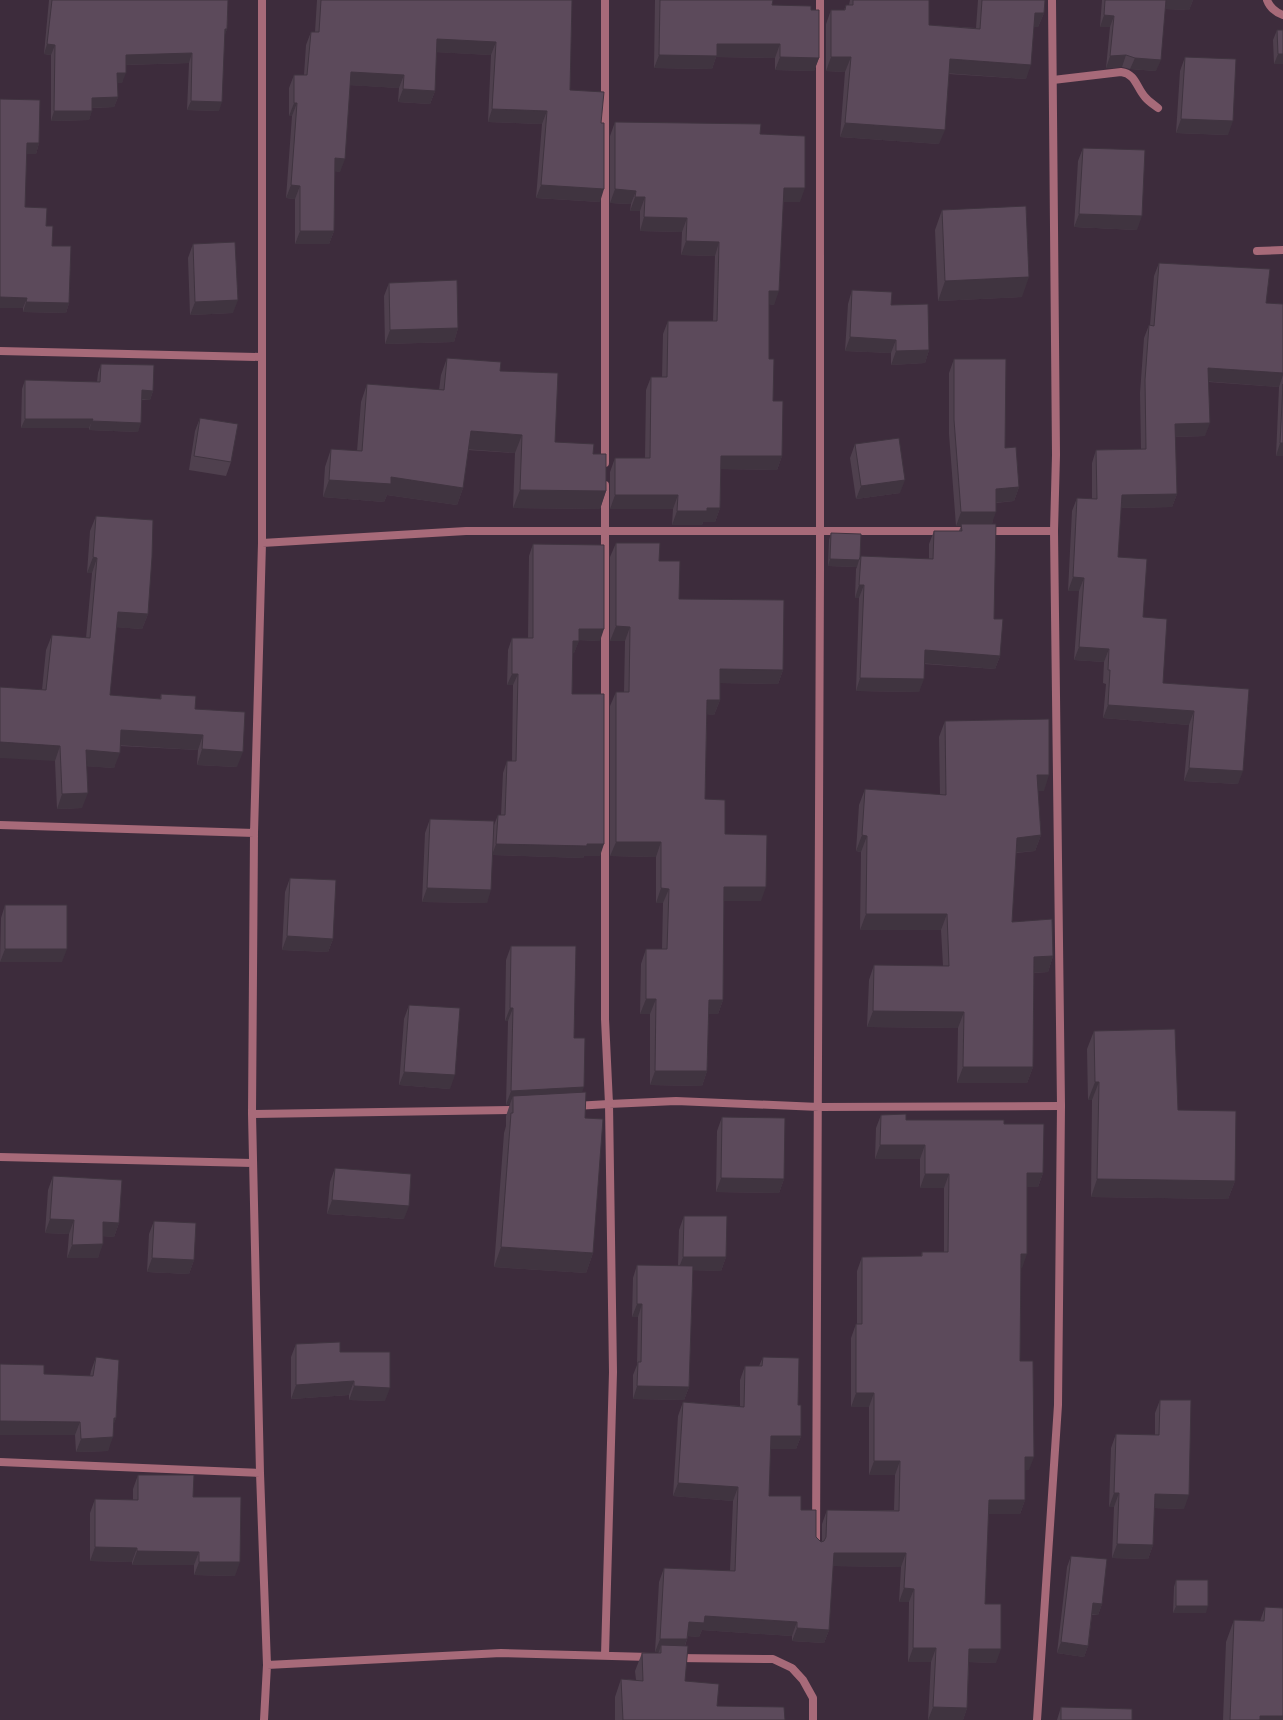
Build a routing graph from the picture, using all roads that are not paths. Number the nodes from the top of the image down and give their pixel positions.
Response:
1 (262, 0) edge
2 (605, 0) edge
3 (820, 0) edge
4 (1052, 0) edge
5 (1267, 0) edge
6 (1283, 15) edge
7 (1052, 80) junction
8 (1158, 108) dead end
9 (1283, 250) edge
10 (1257, 251) dead end
11 (0, 351) edge
12 (261, 357) junction
13 (605, 530) junction
14 (820, 531) junction
15 (1054, 531) junction
16 (262, 543) junction
17 (0, 825) edge
18 (254, 833) junction
19 (609, 1104) junction
20 (1061, 1106) junction
21 (566, 1107) edge
22 (818, 1107) junction
23 (528, 1109) edge
24 (252, 1114) junction
25 (0, 1157) edge
26 (252, 1163) junction
27 (0, 1462) edge
28 (260, 1474) junction
29 (816, 1550) edge
30 (605, 1655) junction
31 (267, 1665) junction
32 (264, 1720) edge
33 (813, 1720) edge
34 (1037, 1720) edge

1 - 12 street
2 - 13 street
3 - 14 street
4 - 7 street
5 - 6 street
7 - 8 street
7 - 15 street
9 - 10 street
11 - 12 street
12 - 16 street
13 - 14 street
13 - 16 street
13 - 19 street
14 - 15 street
14 - 22 street
15 - 20 street
16 - 18 street
17 - 18 street
18 - 24 street
19 - 21 street
19 - 22 street
19 - 30 street
20 - 22 street
20 - 34 street
22 - 29 street
23 - 24 street
24 - 26 street
25 - 26 street
26 - 28 street
27 - 28 street
28 - 31 street
30 - 31 street
30 - 33 street
31 - 32 street

